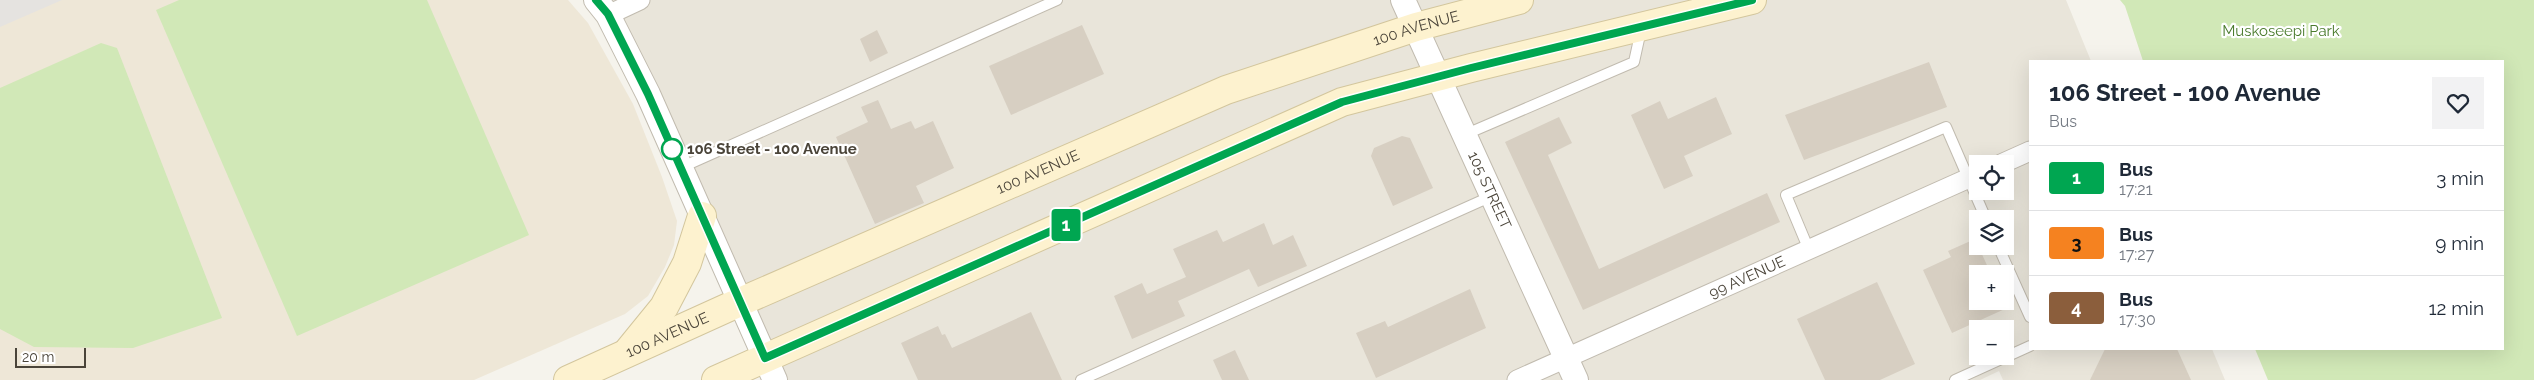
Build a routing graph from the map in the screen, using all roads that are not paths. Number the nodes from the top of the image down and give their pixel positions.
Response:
1 (640, 0) edge
2 (1057, 0) edge
3 (1403, 0) edge
4 (1520, 0) edge
5 (1752, 0) edge
6 (602, 7) edge
7 (1642, 27) junction
8 (1416, 28) junction
9 (1436, 77) junction
10 (1464, 135) junction
11 (2029, 151) edge
12 (2014, 158) edge
13 (680, 168) junction
14 (1969, 169) edge
15 (1969, 178) edge
16 (1492, 196) junction
17 (702, 216) junction
18 (1809, 250) junction
19 (2002, 255) edge
20 (740, 302) junction
21 (2029, 315) edge
22 (2029, 346) edge
23 (625, 354) junction
24 (1567, 358) junction
25 (770, 369) edge
26 (568, 380) edge
27 (716, 380) edge
28 (1081, 380) edge
29 (1517, 380) edge
30 (1576, 380) edge
31 (1954, 380) edge

1 - 6 street
2 - 13 lane
3 - 8 street, 105 STREET
4 - 8 main road, 100 AVENUE
5 - 7 main road
6 - 13 street
7 - 9 main road
7 - 10 lane
8 - 9 street, 105 STREET
8 - 20 main road, 100 AVENUE
9 - 10 street, 105 STREET
9 - 25 main road
10 - 16 street, 105 STREET
11 - 12 street
13 - 17 street
14 - 18 lane
15 - 18 street, 99 AVENUE
16 - 24 street, 105 STREET
16 - 28 lane
17 - 20 street
17 - 23 main road
18 - 24 street, 99 AVENUE
19 - 21 lane
20 - 23 main road, 100 AVENUE
20 - 25 street
22 - 31 lane
23 - 26 main road, 100 AVENUE
24 - 29 street, 99 AVENUE
24 - 30 street, 105 STREET
25 - 27 main road

